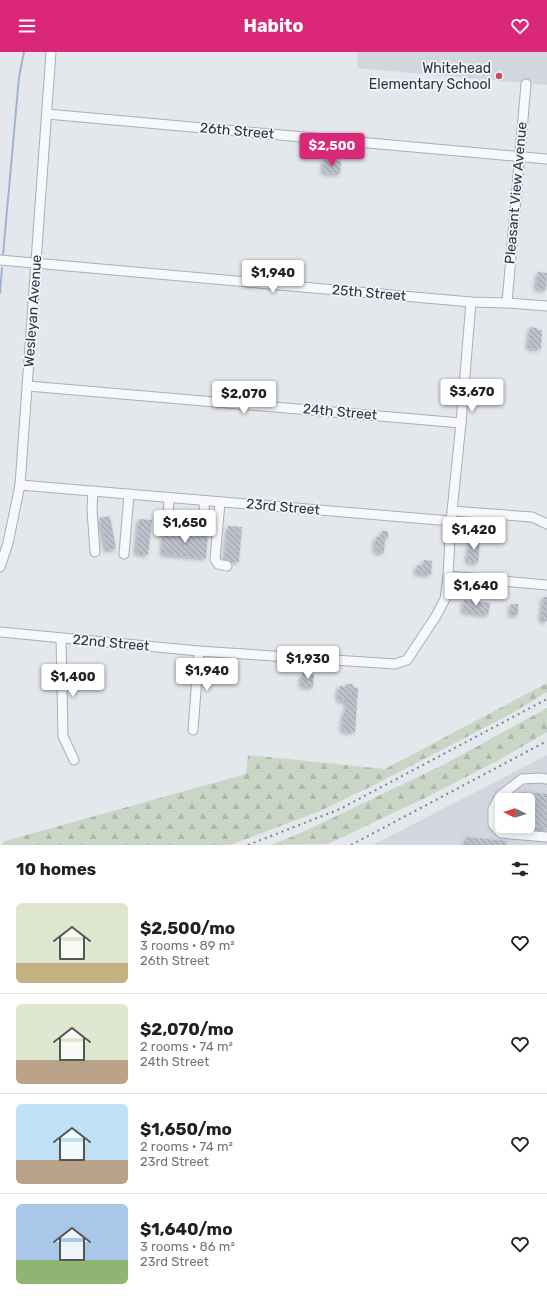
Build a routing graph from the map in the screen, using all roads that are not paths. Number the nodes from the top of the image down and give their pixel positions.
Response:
1 (52, 52) edge
2 (526, 84) dead end
3 (47, 114) junction
4 (519, 156) junction
5 (547, 159) edge
6 (0, 260) edge
7 (36, 262) junction
8 (471, 302) junction
9 (507, 303) junction
10 (547, 306) edge
11 (28, 386) junction
12 (461, 423) junction
13 (20, 485) junction
14 (93, 491) junction
15 (130, 494) junction
16 (169, 498) junction
17 (204, 501) junction
18 (220, 502) junction
19 (452, 511) junction
20 (451, 521) junction
21 (547, 524) edge
22 (95, 552) dead end
23 (124, 554) dead end
24 (227, 566) dead end
25 (0, 567) edge
26 (448, 576) junction
27 (547, 584) edge
28 (0, 632) edge
29 (61, 638) junction
30 (199, 651) junction
31 (193, 730) dead end
32 (74, 760) dead end
33 (547, 779) edge
34 (547, 837) edge

1 - 3 street, Wesleyan Avenue
2 - 4 street, Pleasant View Avenue
3 - 4 street, 26th Street
3 - 7 street, Wesleyan Avenue
4 - 5 street, 26th Street
4 - 9 street, Pleasant View Avenue
6 - 7 street, 25th Street
7 - 8 street, 25th Street
7 - 11 street, Wesleyan Avenue
8 - 9 street, 25th Street
8 - 12 street
9 - 10 street, 25th Street
11 - 12 street, 24th Street
11 - 13 street, Wesleyan Avenue
12 - 19 street
13 - 14 street, 23rd Street
13 - 25 street, Wesleyan Avenue
14 - 15 street, 23rd Street
14 - 22 street
15 - 16 street, 23rd Street
15 - 23 street
16 - 17 street, 23rd Street
16 - 17 street
17 - 18 street, 23rd Street
18 - 20 street, 23rd Street
18 - 24 street
19 - 20 street
19 - 21 street
20 - 26 street, 22nd Street
26 - 27 street
26 - 30 street, 22nd Street
28 - 29 street, 22nd Street
29 - 30 street, 22nd Street
29 - 32 street
30 - 31 street
33 - 34 street

